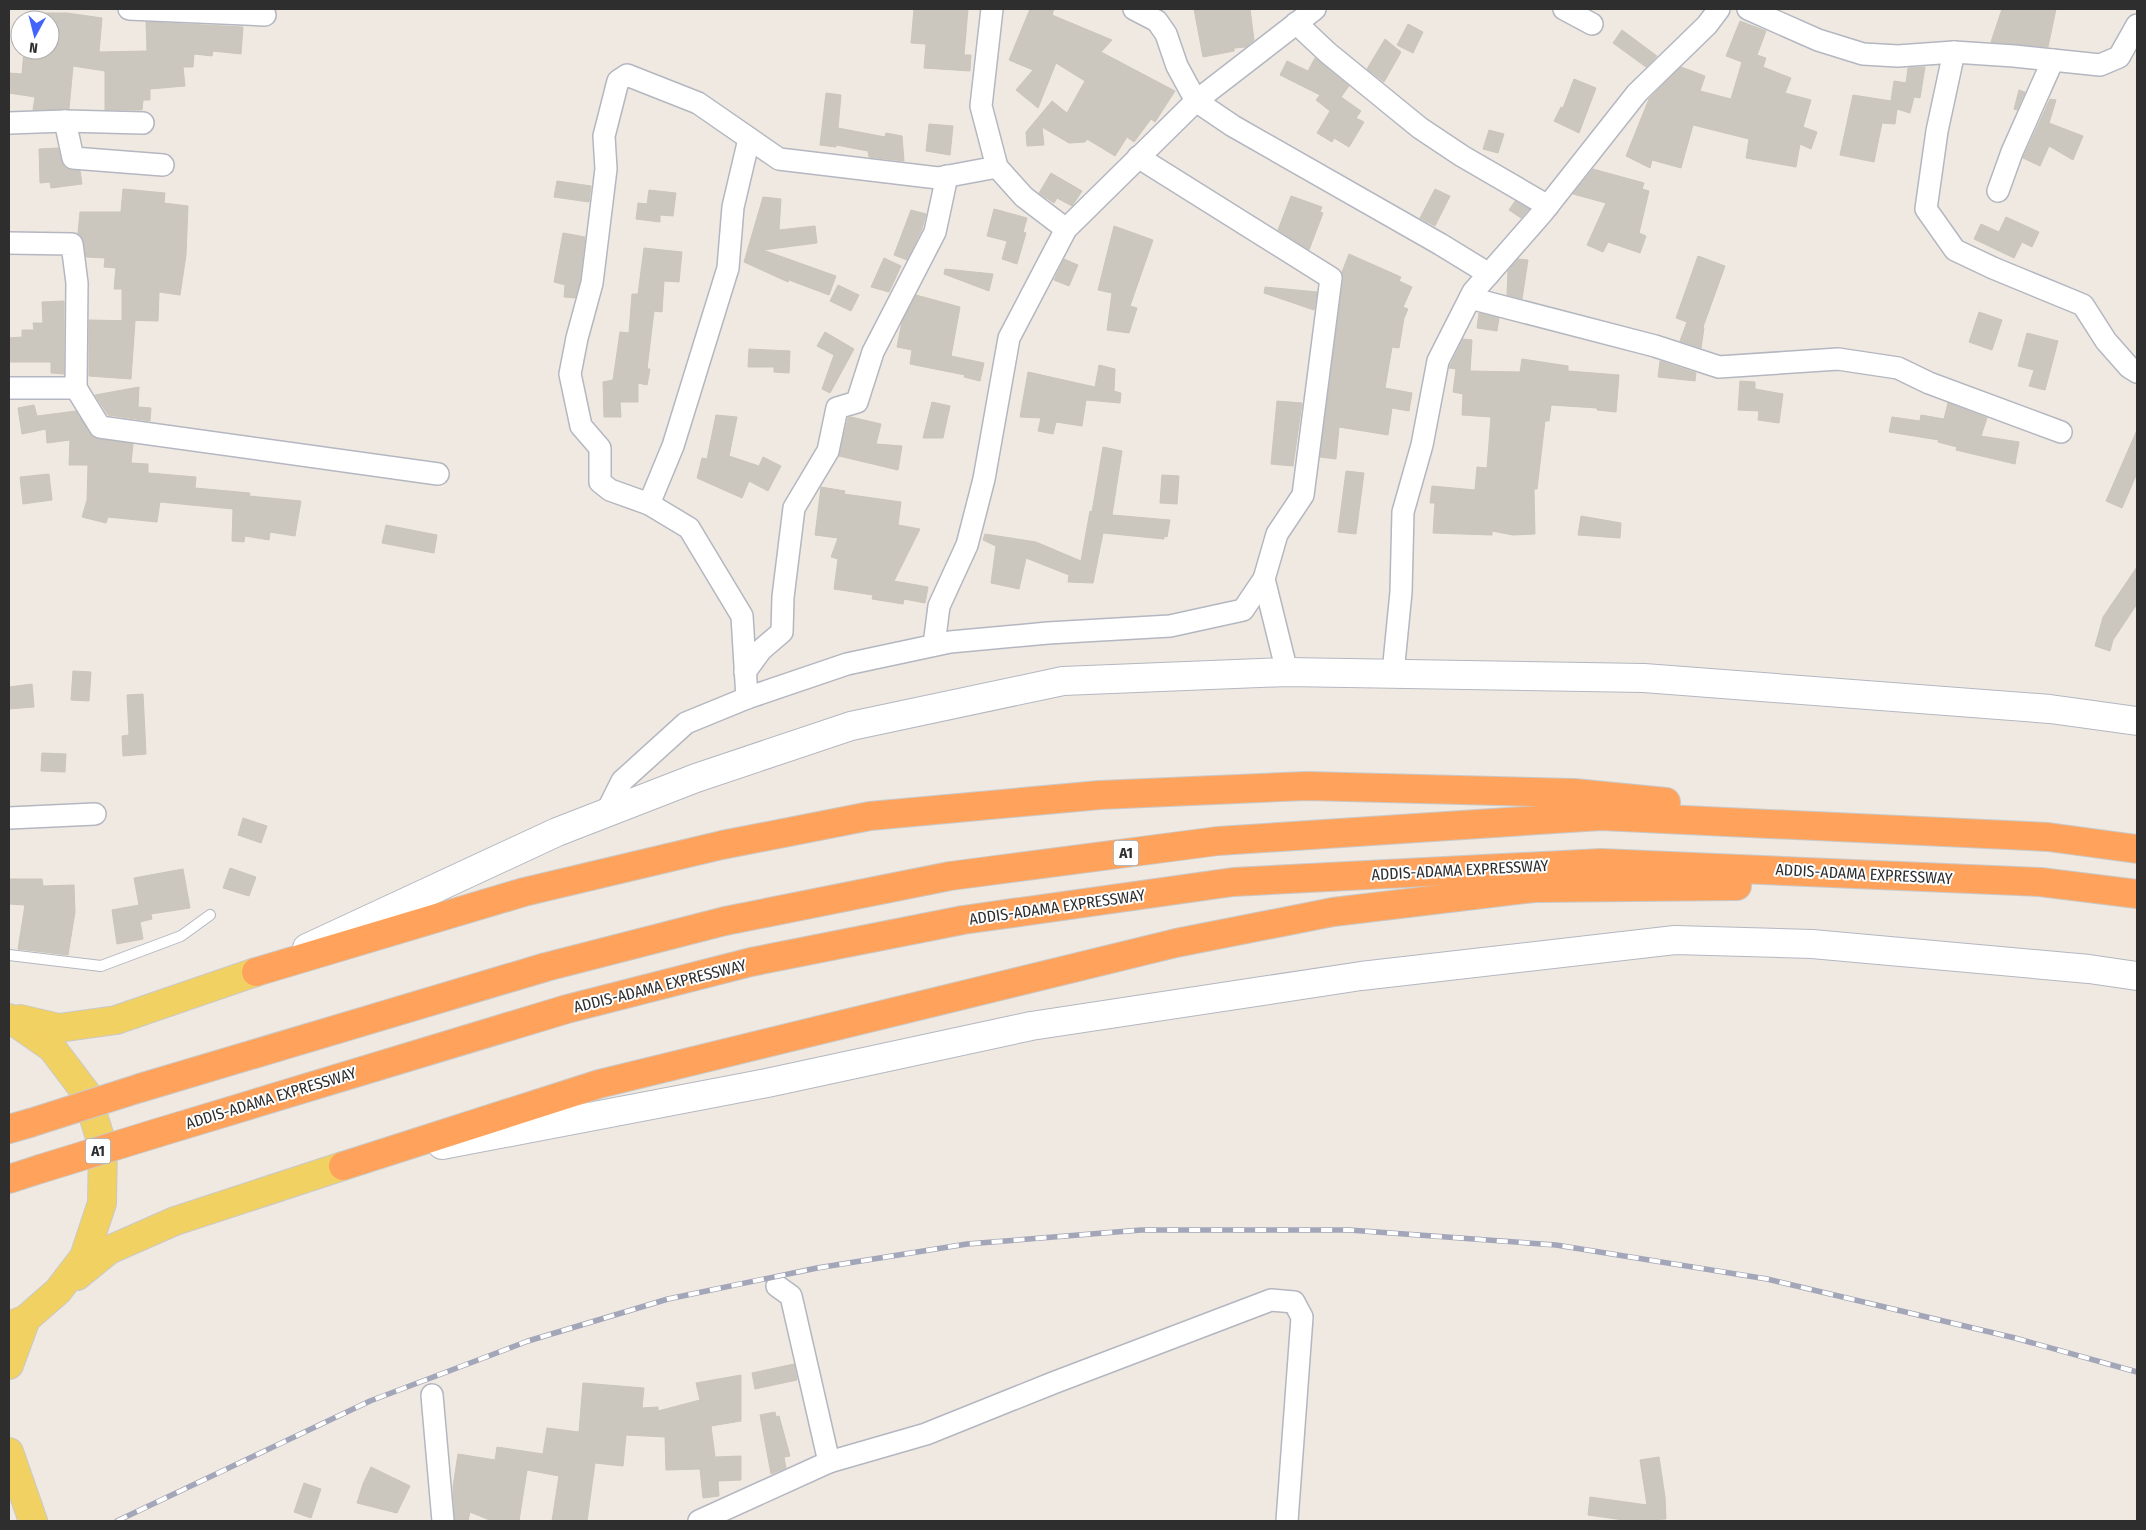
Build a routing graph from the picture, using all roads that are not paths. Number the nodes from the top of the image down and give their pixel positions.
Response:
1 (128, 9) edge
2 (992, 9) edge
3 (1134, 9) edge
4 (1314, 9) edge
5 (1564, 9) edge
6 (1719, 9) edge
7 (1748, 9) edge
8 (265, 15) dead end
9 (1296, 23) junction
10 (1592, 24) dead end
11 (2137, 25) edge
12 (1954, 52) junction
13 (2053, 60) junction
14 (1196, 101) junction
15 (65, 121) junction
16 (9, 123) edge
17 (143, 123) dead end
18 (749, 139) junction
19 (1138, 158) junction
20 (163, 165) dead end
21 (997, 167) junction
22 (947, 176) junction
23 (1998, 191) dead end
24 (1548, 206) junction
25 (1066, 229) junction
26 (9, 243) edge
27 (1489, 274) junction
28 (1470, 298) junction
29 (2137, 372) edge
30 (9, 388) edge
31 (76, 388) junction
32 (2062, 432) dead end
33 (438, 474) dead end
34 (649, 504) junction
35 (1264, 579) junction
36 (934, 645) junction
37 (745, 672) junction
38 (1286, 672) junction
39 (1393, 673) junction
40 (747, 698) junction
41 (2137, 721) edge
42 (606, 813) junction
43 (95, 814) dead end
44 (9, 818) edge
45 (2048, 837) junction
46 (2137, 848) edge
47 (2040, 882) junction
48 (2137, 894) edge
49 (210, 915) dead end
50 (9, 955) edge
51 (256, 972) junction
52 (2137, 976) edge
53 (9, 1017) edge
54 (19, 1126) edge
55 (343, 1166) junction
56 (9, 1179) edge
57 (777, 1286) dead end
58 (58, 1291) junction
59 (17, 1323) edge
60 (9, 1365) edge
61 (432, 1395) dead end
62 (9, 1452) edge
63 (829, 1462) junction
64 (32, 1521) edge
65 (443, 1521) edge
66 (699, 1521) edge
67 (1287, 1521) edge

1 - 8 street
2 - 21 street
3 - 14 street
4 - 9 street
5 - 10 street
6 - 24 street
7 - 12 street
9 - 14 street
9 - 24 street
11 - 13 street
12 - 13 street
12 - 29 street
13 - 23 street
14 - 19 street
14 - 27 street
15 - 16 street
15 - 17 street
15 - 20 street
18 - 22 street
18 - 34 street
18 - 34 street
19 - 25 street
19 - 35 street
21 - 22 street
21 - 25 street
22 - 37 street
24 - 27 street
25 - 36 street
26 - 31 street
27 - 28 street
28 - 32 street
28 - 39 street
30 - 31 street
31 - 33 street
34 - 37 street
35 - 36 street
35 - 38 street
36 - 40 street
37 - 40 street
38 - 39 street
38 - 42 street
39 - 41 street
40 - 42 street
42 - 51 street
43 - 44 street
45 - 46 highway, A1
45 - 51 highway
45 - 54 highway, A1, bridge
47 - 48 highway, ADDIS-ADAMA EXPRESSWAY / A1
47 - 55 highway
47 - 56 highway, ADDIS-ADAMA EXPRESSWAY / A1, bridge
49 - 50 lane
51 - 53 main road
52 - 55 street
53 - 58 main road
55 - 58 main road
57 - 63 street
58 - 59 main road
59 - 60 main road
61 - 65 street
62 - 64 main road
63 - 66 street
63 - 67 street

